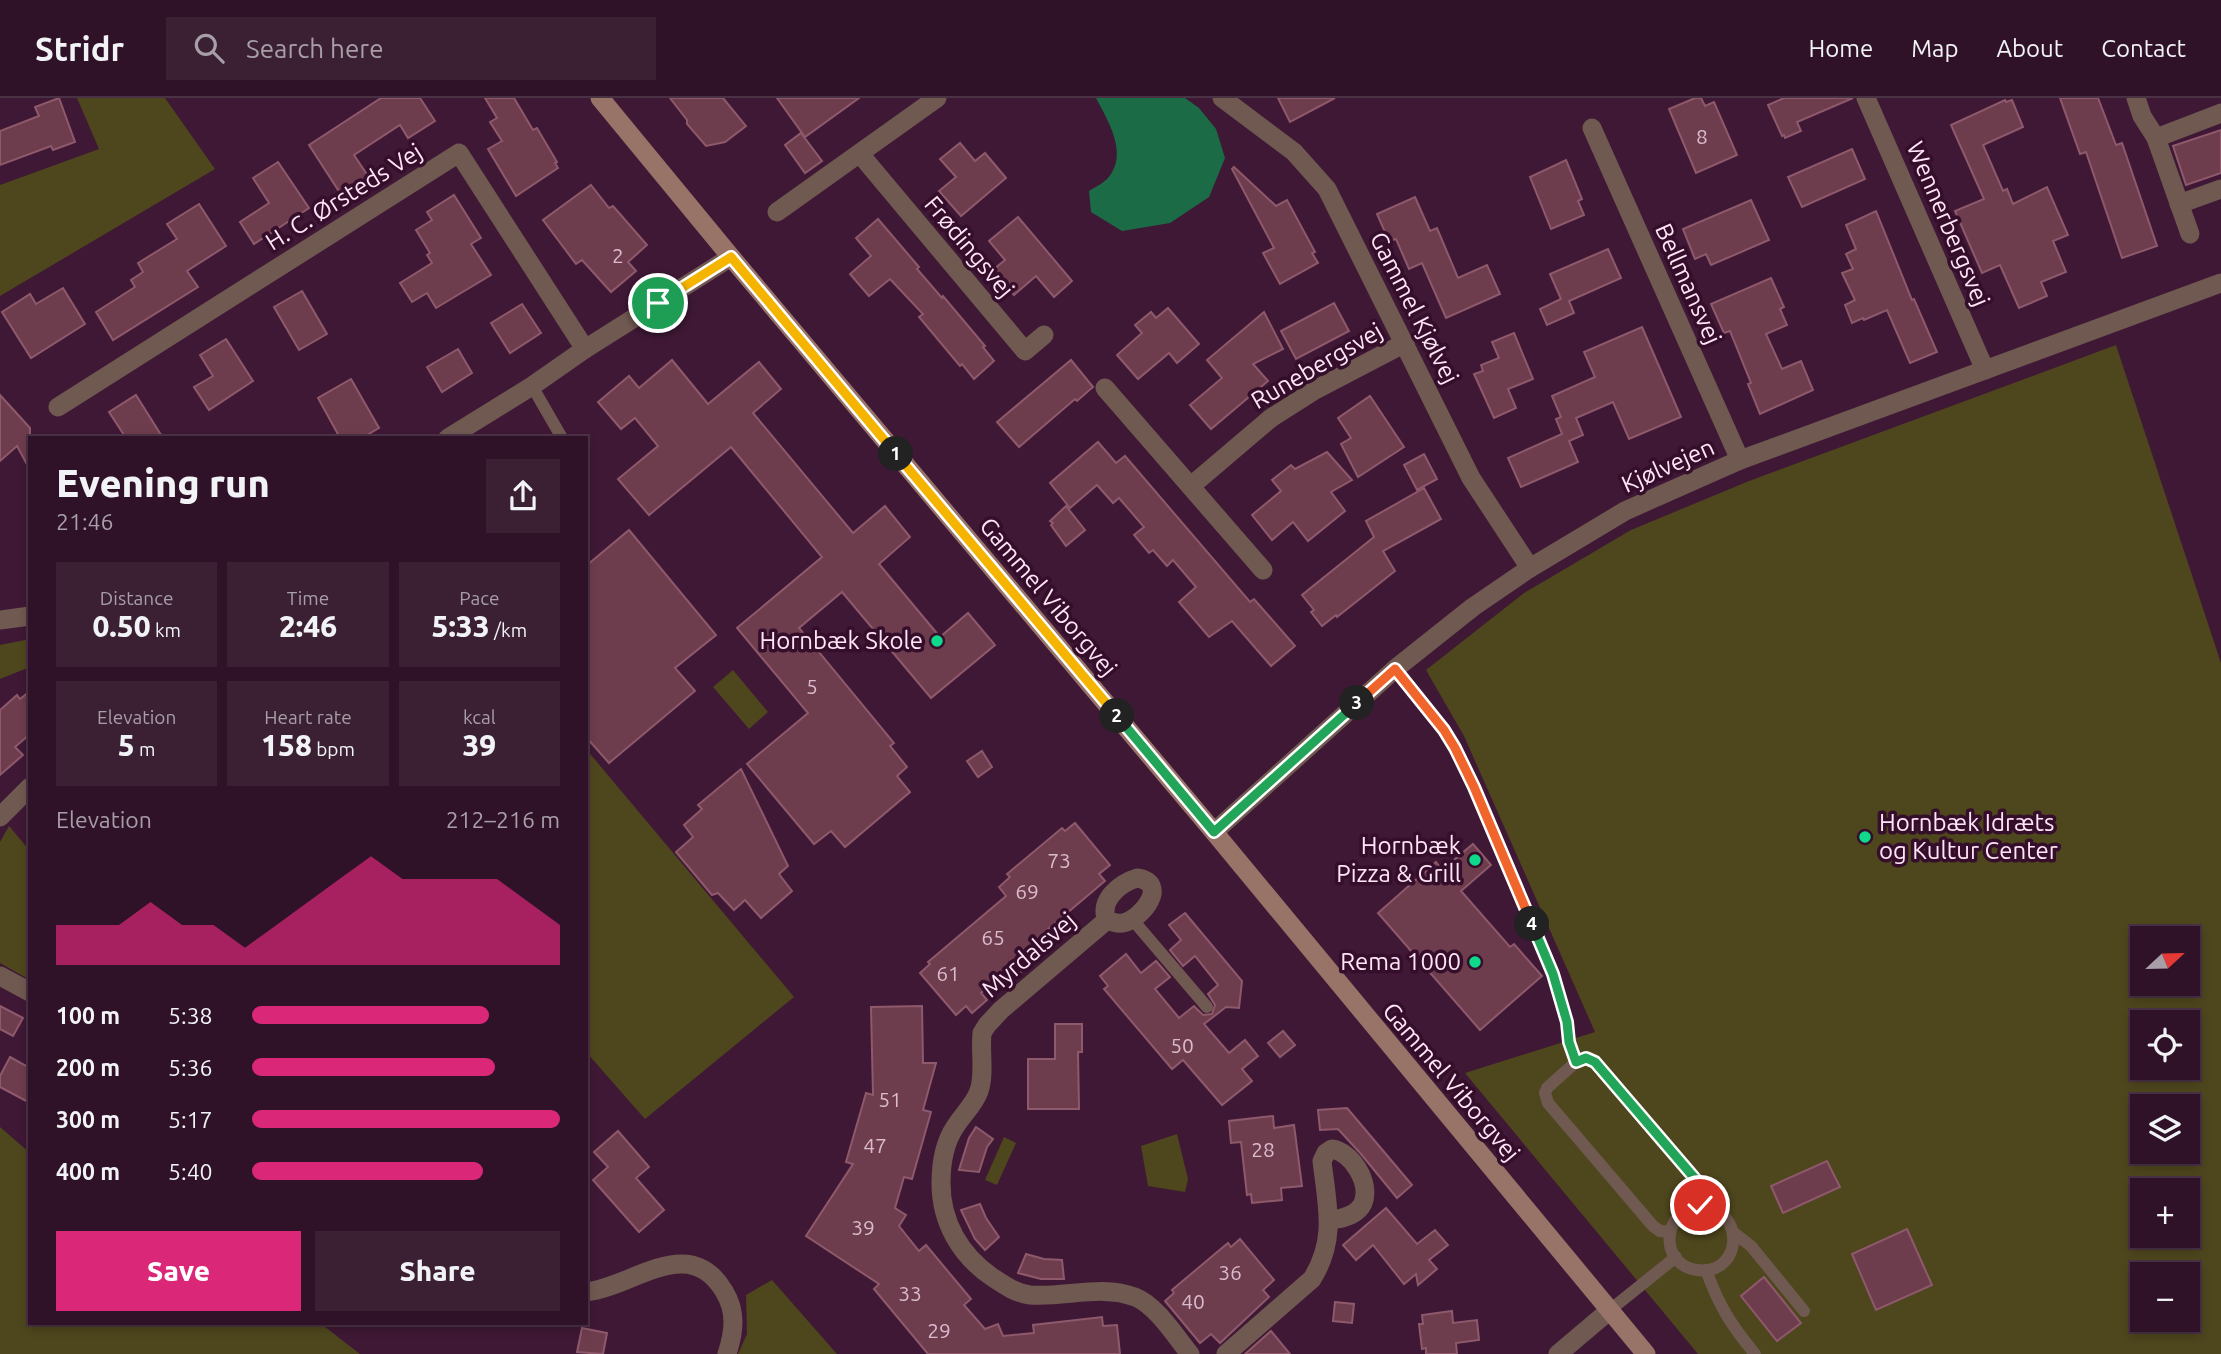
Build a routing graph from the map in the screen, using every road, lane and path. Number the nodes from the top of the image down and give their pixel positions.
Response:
1 (600, 98) edge
2 (937, 98) edge
3 (1222, 98) edge
4 (1866, 98) edge
5 (2136, 98) edge
6 (2221, 113) edge
7 (1592, 128) dead end
8 (2156, 138) junction
9 (860, 154) junction
10 (2221, 189) edge
11 (2179, 204) junction
12 (777, 212) dead end
13 (2190, 234) dead end
14 (731, 257) junction
15 (2221, 283) edge
16 (1044, 335) dead end
17 (1405, 343) junction
18 (585, 349) junction
19 (1985, 370) junction
20 (532, 386) junction
21 (1105, 388) dead end
22 (58, 407) dead end
23 (468, 432) edge
24 (561, 436) edge
25 (1740, 460) junction
26 (1192, 486) junction
27 (1530, 568) junction
28 (1263, 570) dead end
29 (28, 616) edge
30 (0, 620) edge
31 (1395, 669) junction
32 (28, 789) edge
33 (0, 817) edge
34 (1214, 832) junction
35 (1132, 919) junction
36 (1107, 920) junction
37 (0, 976) edge
38 (28, 991) edge
39 (1207, 1007) dead end
40 (1576, 1062) junction
41 (1709, 1206) junction
42 (1329, 1220) dead end
43 (1670, 1232) junction
44 (1734, 1233) junction
45 (1676, 1257) junction
46 (1706, 1270) junction
47 (588, 1292) edge
48 (1610, 1310) junction
49 (1804, 1311) dead end
50 (727, 1354) edge
51 (1190, 1354) edge
52 (1226, 1354) edge
53 (1558, 1354) edge
54 (1646, 1354) edge
55 (1755, 1354) edge

1 - 14 main road, Gammel Viborgvej
2 - 9 street
3 - 17 street, Gammel Kjølvej
4 - 19 street, Wennerbergsvej
5 - 8 street
6 - 8 street
7 - 25 street, Bellmansvej
8 - 11 street
9 - 12 street
9 - 16 street, Frødingsvej
10 - 11 street
11 - 13 street
14 - 18 street
14 - 34 main road, Gammel Viborgvej
15 - 19 street, Kjølvejen
17 - 26 street, Runebergsvej
17 - 27 street, Gammel Kjølvej
18 - 20 street
18 - 22 street, H. C. Ørsteds Vej
19 - 25 street, Kjølvejen
20 - 23 street
20 - 24 lane
21 - 26 street
25 - 27 street, Kjølvejen
26 - 28 street
27 - 31 street, Kjølvejen
29 - 30 street
31 - 34 street, Kjølvejen
31 - 40 lane
32 - 33 street
34 - 48 main road, Gammel Viborgvej
35 - 36 street, Myrdalsvej
35 - 36 street, Myrdalsvej
35 - 39 lane
36 - 51 street, Myrdalsvej
37 - 38 street
40 - 41 lane
40 - 43 lane
41 - 43 lane
41 - 44 lane
42 - 52 street
43 - 45 lane
44 - 46 lane
44 - 49 lane
45 - 46 lane
45 - 48 lane
46 - 55 lane
47 - 50 street
48 - 53 street
48 - 54 main road, Gammel Viborgvej

